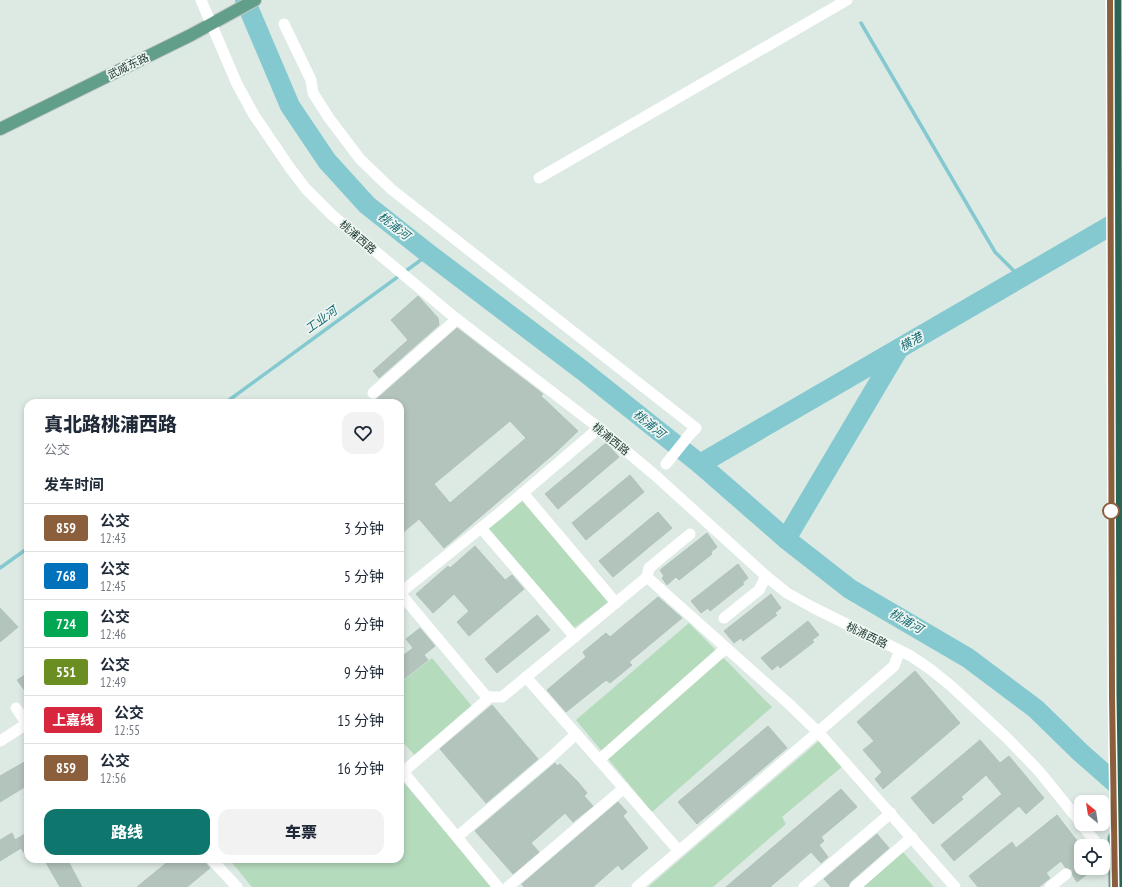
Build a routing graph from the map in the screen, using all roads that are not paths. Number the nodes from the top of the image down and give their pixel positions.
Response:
1 (201, 0) edge
2 (255, 0) edge
3 (847, 0) edge
4 (1110, 0) edge
5 (1115, 0) edge
6 (211, 24) junction
7 (284, 24) dead end
8 (0, 129) edge
9 (539, 178) dead end
10 (456, 319) junction
11 (373, 393) dead end
12 (598, 428) junction
13 (656, 476) junction
14 (523, 493) junction
15 (481, 528) junction
16 (690, 534) dead end
17 (766, 576) junction
18 (647, 577) junction
19 (404, 590) edge
20 (404, 598) edge
21 (616, 603) junction
22 (724, 618) dead end
23 (575, 637) junction
24 (726, 648) junction
25 (898, 655) dead end
26 (526, 677) junction
27 (1112, 696) dead end
28 (490, 697) junction
29 (16, 708) dead end
30 (24, 719) edge
31 (24, 725) edge
32 (818, 732) junction
33 (576, 734) junction
34 (0, 741) edge
35 (599, 760) junction
36 (404, 768) edge
37 (404, 772) edge
38 (624, 788) junction
39 (891, 813) junction
40 (1074, 815) edge
41 (1087, 831) edge
42 (1114, 832) dead end
43 (457, 837) junction
44 (912, 837) junction
45 (1093, 839) edge
46 (679, 851) junction
47 (1110, 858) edge
48 (1114, 862) junction
49 (215, 863) edge
50 (1066, 874) dead end
51 (237, 887) edge
52 (498, 887) edge
53 (508, 887) edge
54 (637, 887) edge
55 (804, 887) edge
56 (855, 887) edge
57 (955, 887) edge
58 (1050, 887) edge
59 (1115, 887) edge
60 (1121, 887) edge

1 - 6 street, 桃浦西路
2 - 6 main road, 武威东路
3 - 9 street
4 - 27 main road
5 - 60 highway, bridge
6 - 8 main road, 武威东路
6 - 10 street, 桃浦西路
7 - 13 street, bridge
10 - 11 street
10 - 12 street, 桃浦西路
12 - 13 street, 桃浦西路
12 - 14 street
13 - 17 street, 桃浦西路
14 - 15 street
14 - 21 street
15 - 19 street
15 - 23 street
16 - 18 street
17 - 22 street
17 - 40 street, 桃浦西路
18 - 21 street
18 - 24 street
20 - 28 street
21 - 23 street
23 - 26 street
24 - 32 street
24 - 35 street
25 - 32 street
26 - 28 street
26 - 33 street
28 - 36 street
29 - 30 street
31 - 34 street
32 - 39 street
32 - 46 street
33 - 35 street
33 - 43 street
35 - 38 street
37 - 43 street
38 - 46 street
38 - 53 street
39 - 44 street
39 - 55 street
41 - 45 street, 桃浦西路
42 - 48 main road
43 - 52 street
44 - 56 street
44 - 57 street
46 - 54 street
47 - 48 street
48 - 59 main road
49 - 51 street
50 - 58 street

